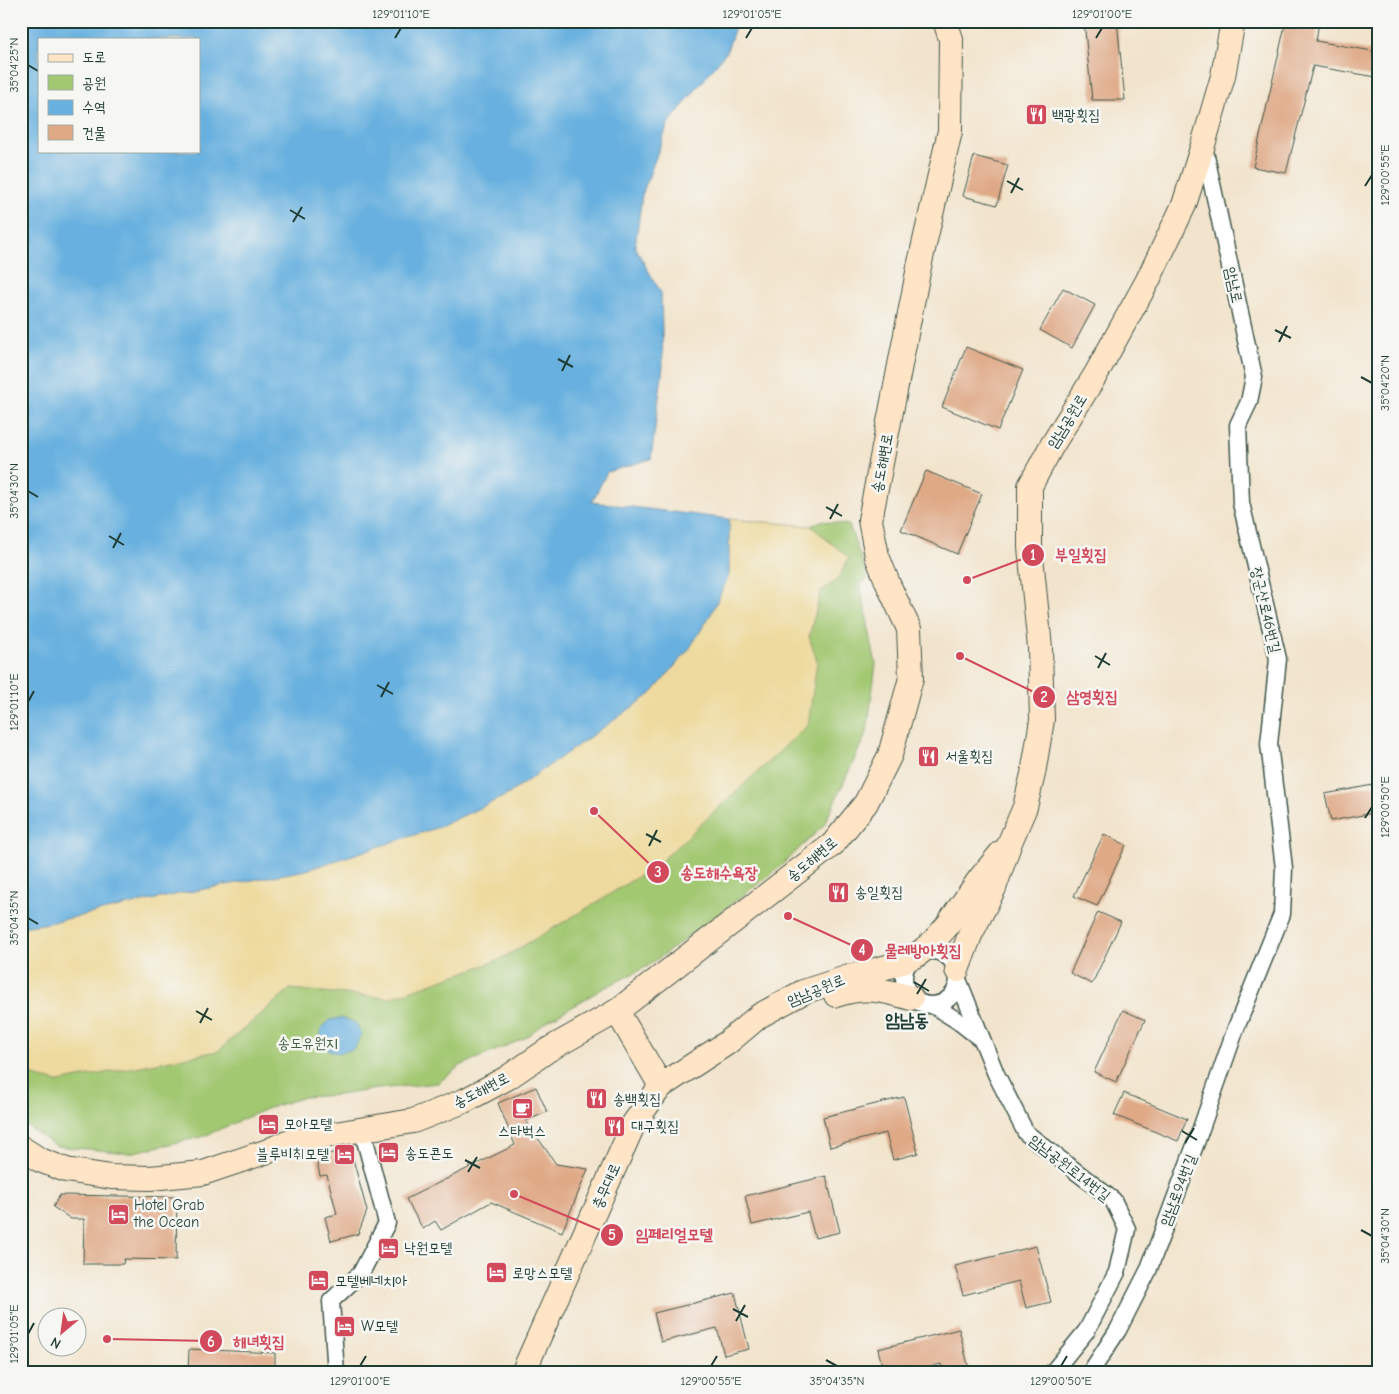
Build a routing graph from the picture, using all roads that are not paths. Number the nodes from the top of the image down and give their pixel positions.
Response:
1 (945, 21) edge
2 (1233, 21) edge
3 (1203, 145) junction
4 (1238, 425) joint
5 (1010, 842) junction
6 (1270, 942) joint
7 (917, 954) junction
8 (958, 976) junction
9 (911, 998) junction
10 (934, 1006) junction
11 (617, 1011) junction
12 (981, 1039) junction
13 (727, 1043) junction
14 (661, 1086) junction
15 (362, 1129) junction
16 (21, 1148) edge
17 (336, 1373) edge
18 (524, 1373) edge
19 (1052, 1373) edge
20 (1090, 1373) edge

1 - 11 street, 송도해변로
2 - 3 street, 암남공원로
3 - 4 street, 암남로
3 - 5 street, 암남공원로
4 - 6 street, 장군산로46번길
5 - 7 street, 암남공원로
5 - 8 street, 암남공원로
6 - 20 street, 암남로94번길
7 - 8 street
7 - 9 street
7 - 13 street, 암남공원로
8 - 10 street
8 - 12 street, 암남공원로14번길
9 - 10 street
9 - 13 street, 암남공원로
10 - 12 street, 암남공원로14번길
11 - 14 street
11 - 15 street, 송도해변로
12 - 19 street, 암남공원로14번길
13 - 14 street, 암남공원로
14 - 18 street, 충무대로
15 - 16 street, 송도해변로
15 - 17 street

